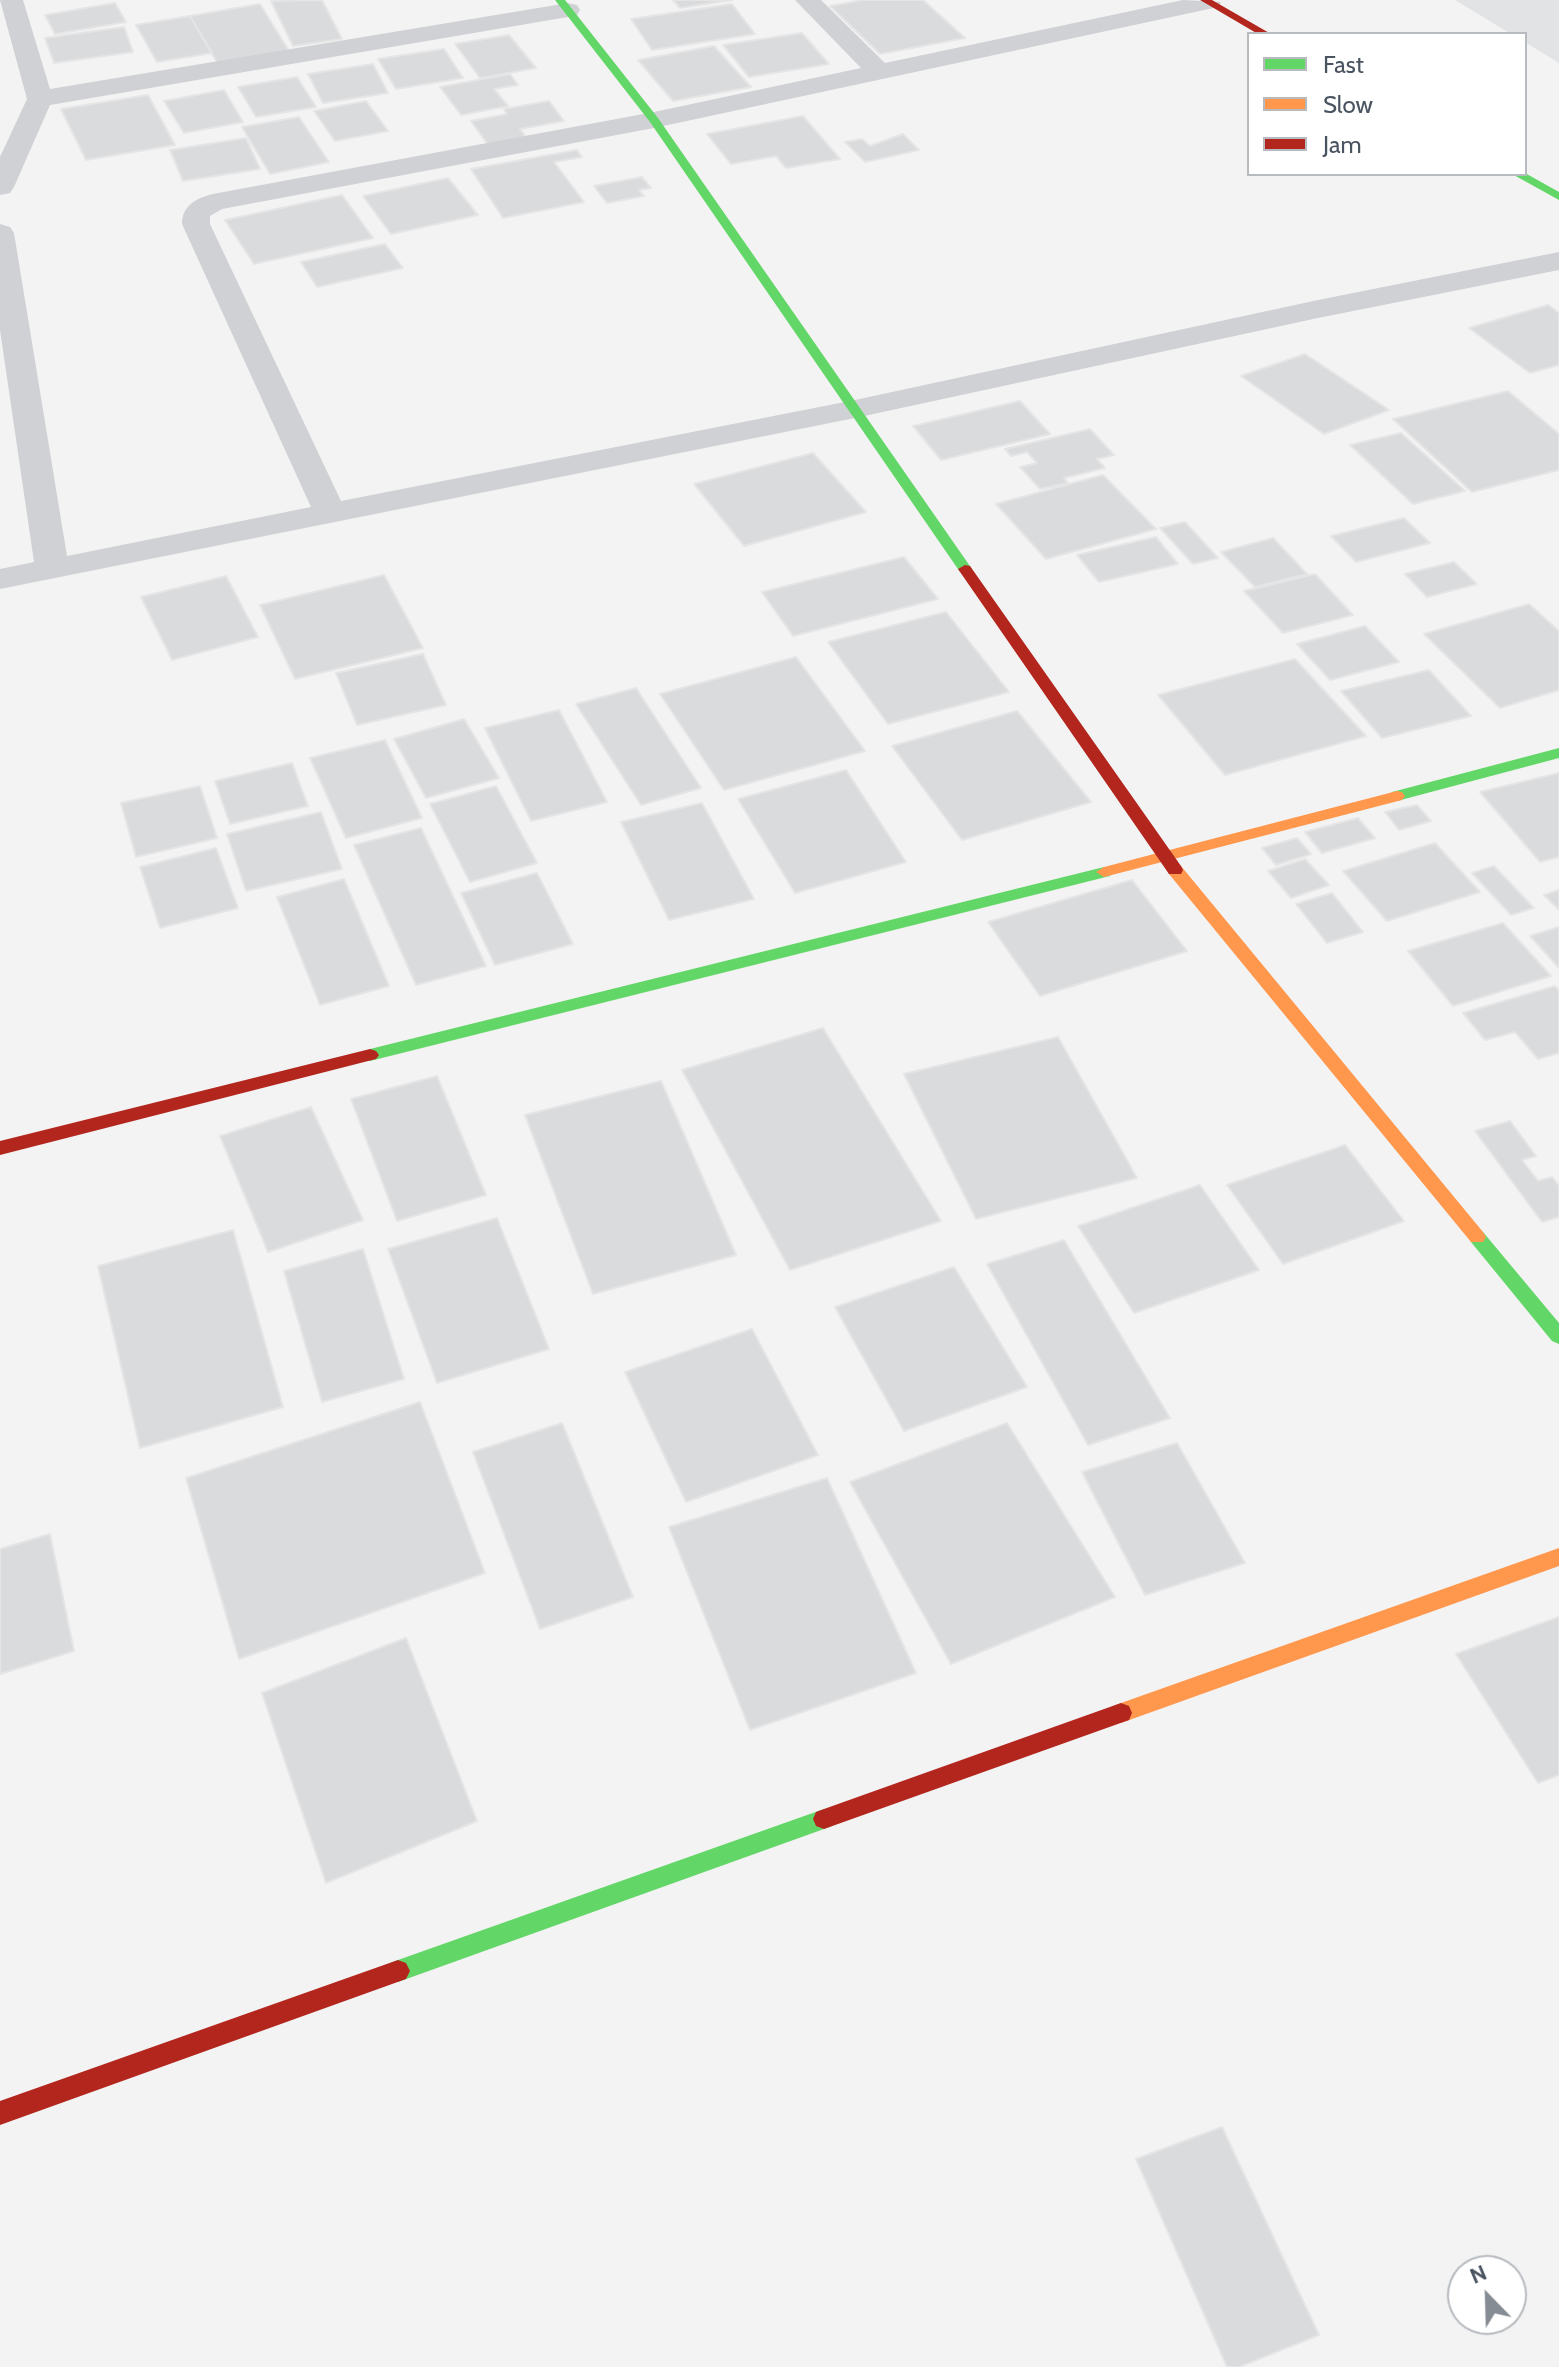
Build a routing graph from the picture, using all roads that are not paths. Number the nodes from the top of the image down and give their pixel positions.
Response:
1 (11, 0) edge
2 (807, 0) edge
3 (1207, 1) edge
4 (564, 5) edge
5 (1262, 32) edge
6 (881, 74) junction
7 (40, 99) junction
8 (654, 120) junction
9 (1522, 176) edge
10 (0, 187) edge
11 (1559, 197) edge
12 (0, 233) edge
13 (1559, 261) edge
14 (855, 409) junction
15 (330, 512) junction
16 (52, 569) junction
17 (0, 579) edge
18 (1559, 753) edge
19 (1165, 857) junction
20 (0, 1148) edge
21 (1559, 1336) edge
22 (1559, 1557) edge
23 (0, 2113) edge

1 - 7 street
2 - 6 street
3 - 5 street
3 - 6 street
4 - 7 street
4 - 8 street
6 - 8 street
7 - 10 street
8 - 14 street
8 - 15 street
9 - 11 street
12 - 16 street
13 - 14 street
14 - 15 street
14 - 19 street
15 - 16 street
16 - 17 street
18 - 19 street
19 - 20 street
19 - 21 street
22 - 23 street

